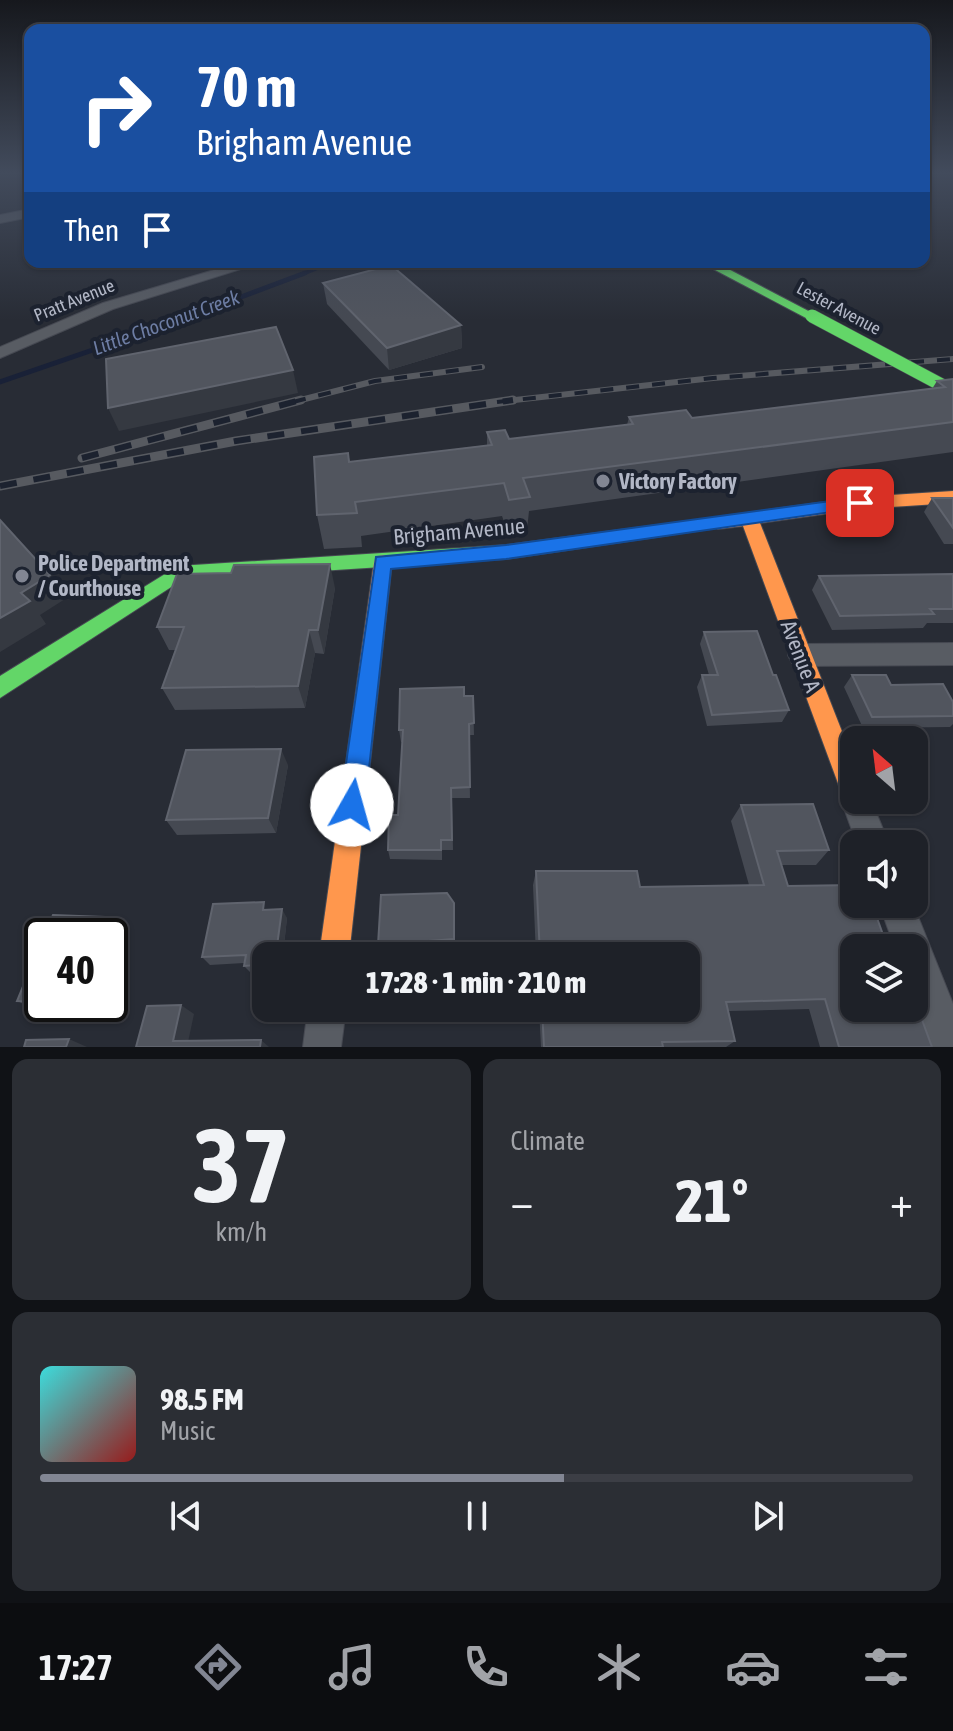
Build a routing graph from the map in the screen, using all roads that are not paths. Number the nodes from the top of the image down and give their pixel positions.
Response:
1 (189, 268) edge
2 (235, 268) edge
3 (718, 268) edge
4 (197, 279) junction
5 (0, 353) edge
6 (953, 391) edge
7 (953, 497) edge
8 (749, 518) junction
9 (383, 562) junction
10 (953, 654) edge
11 (801, 655) junction
12 (0, 688) edge
13 (840, 757) edge
14 (336, 942) edge
15 (928, 986) edge
16 (325, 1022) edge
17 (322, 1047) edge
18 (951, 1047) edge

1 - 4 street
2 - 4 street, Pratt Avenue
3 - 6 street, Lester Avenue, bridge
4 - 5 street, Pratt Avenue
7 - 8 street, Brigham Avenue
8 - 9 street, Brigham Avenue
8 - 11 street, Avenue A
9 - 12 street, Brigham Avenue
9 - 14 street
10 - 11 street
11 - 13 street, Avenue A
15 - 18 street
16 - 17 street

